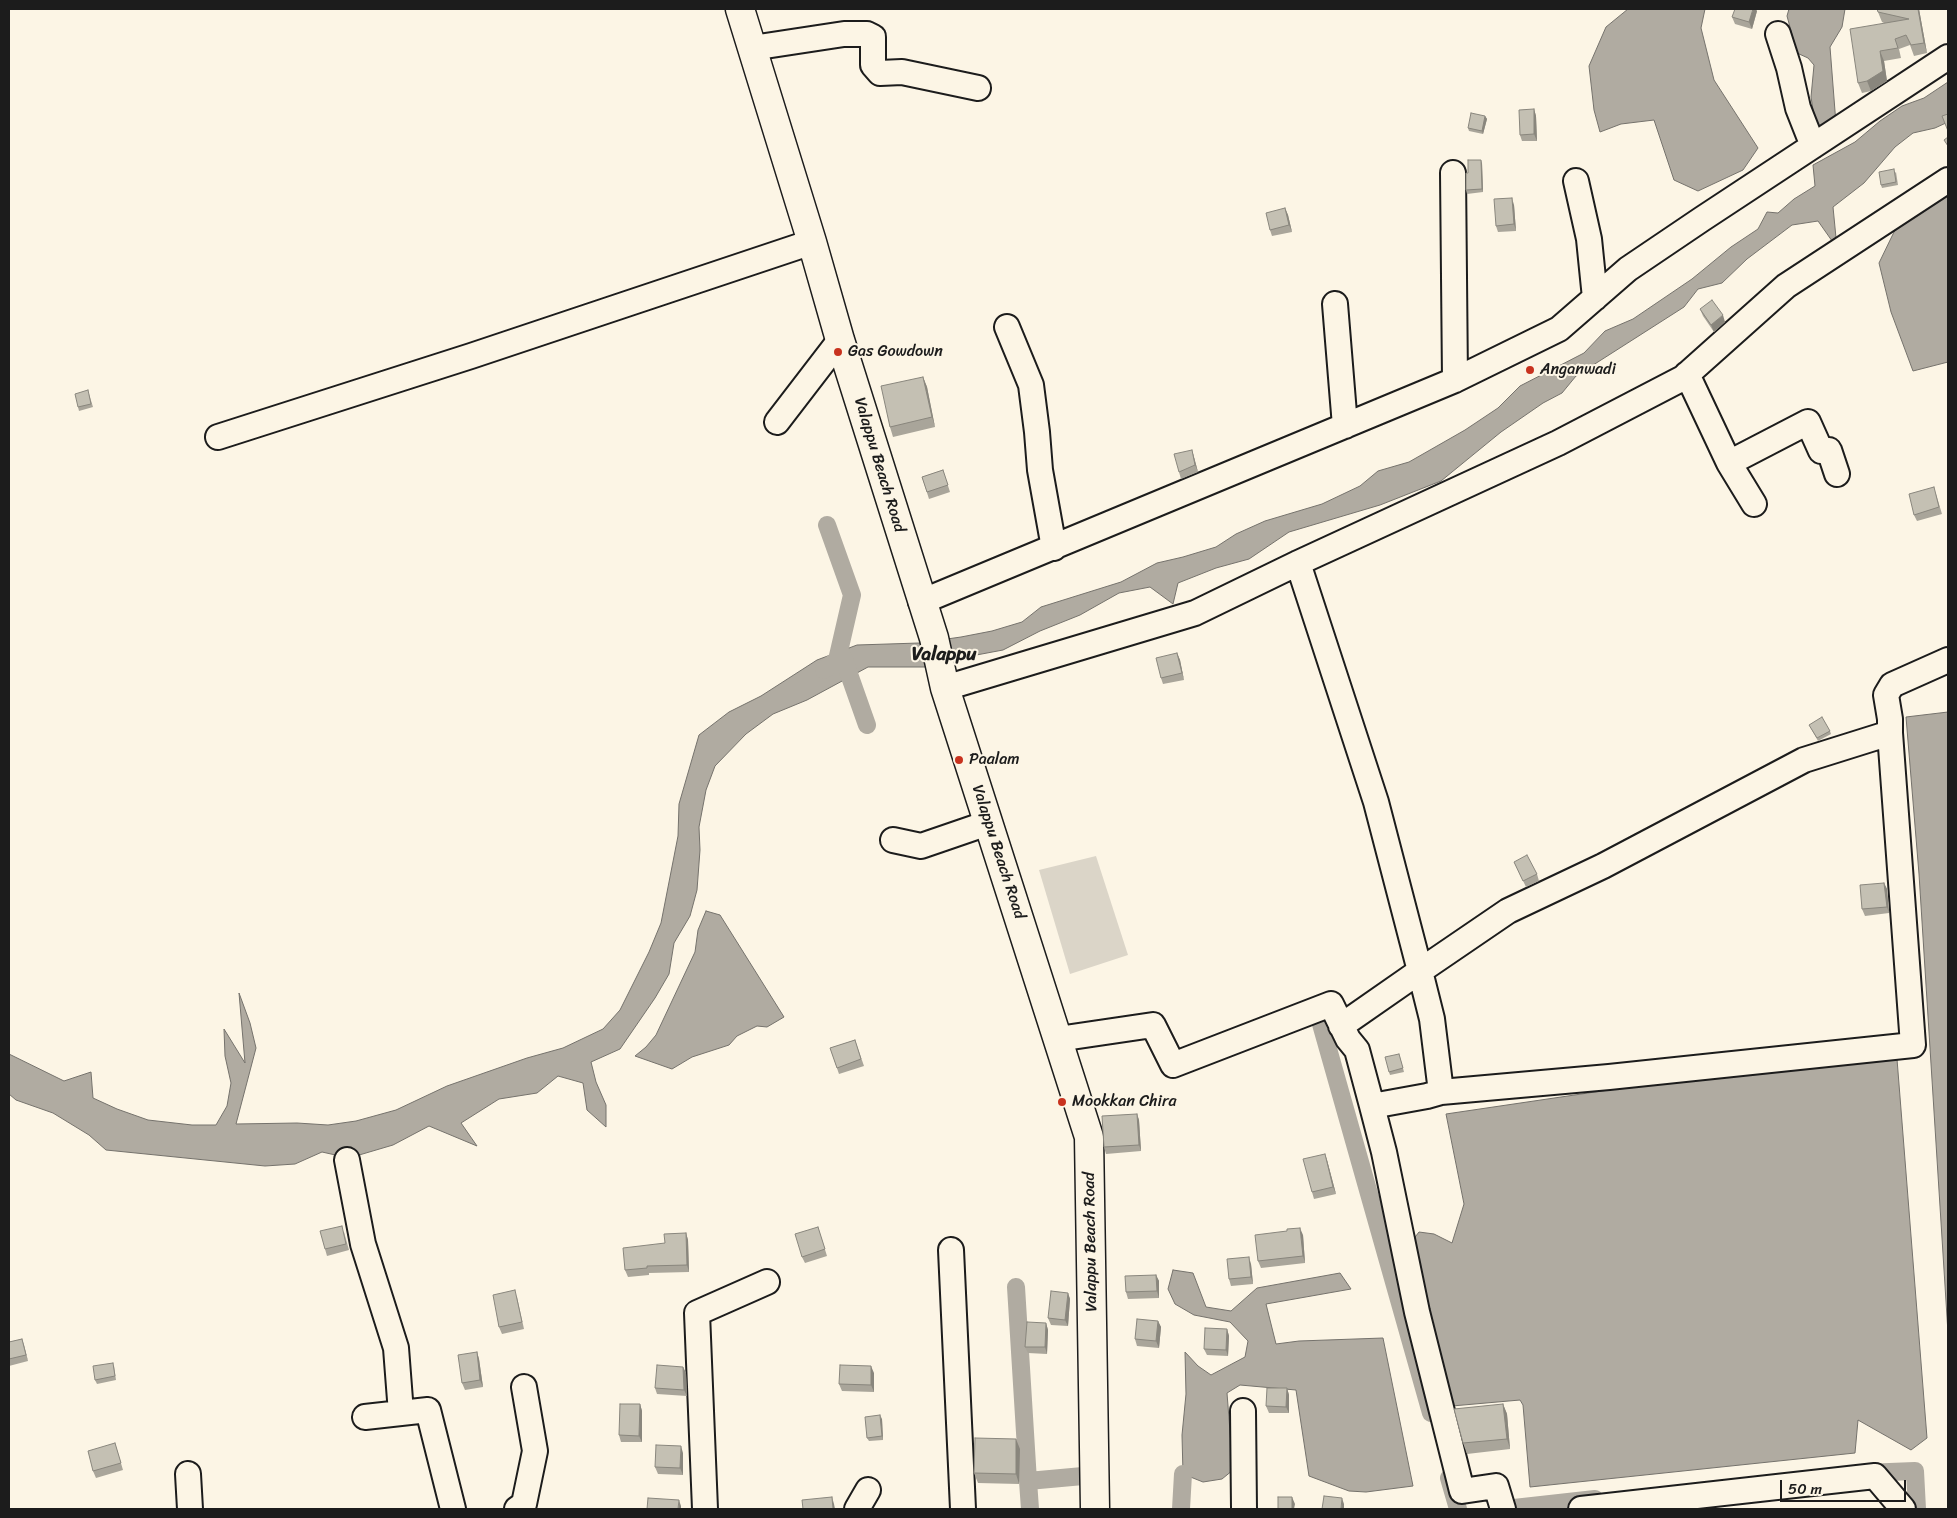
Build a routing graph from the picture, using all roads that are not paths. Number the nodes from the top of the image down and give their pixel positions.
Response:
1 (740, 9) edge
2 (1778, 34) dead end
3 (752, 48) junction
4 (1948, 57) edge
5 (978, 88) dead end
6 (1813, 146) junction
7 (1453, 173) dead end
8 (1576, 180) dead end
9 (1948, 180) edge
10 (812, 242) junction
11 (1595, 298) junction
12 (1335, 304) dead end
13 (1007, 327) dead end
14 (840, 340) junction
15 (1687, 374) junction
16 (1455, 380) junction
17 (777, 422) dead end
18 (1345, 426) junction
19 (218, 437) dead end
20 (1729, 463) junction
21 (1837, 474) dead end
22 (1754, 504) dead end
23 (1054, 548) junction
24 (1298, 563) junction
25 (921, 602) junction
26 (1948, 660) edge
27 (942, 677) junction
28 (1890, 733) junction
29 (988, 824) junction
30 (894, 840) dead end
31 (1420, 971) junction
32 (1341, 1026) junction
33 (1058, 1039) junction
34 (1441, 1092) junction
35 (1372, 1106) junction
36 (347, 1160) dead end
37 (951, 1250) dead end
38 (767, 1282) dead end
39 (524, 1387) dead end
40 (1243, 1411) dead end
41 (402, 1413) junction
42 (365, 1417) dead end
43 (188, 1474) dead end
44 (1659, 1504) edge
45 (1502, 1505) edge
46 (190, 1509) edge
47 (454, 1509) edge
48 (517, 1509) edge
49 (705, 1509) edge
50 (963, 1509) edge
51 (1095, 1509) edge
52 (1244, 1509) edge
53 (1581, 1509) edge
54 (1902, 1509) edge

1 - 3 main road, Valappu Beach Road
2 - 6 street
3 - 5 street
3 - 10 main road, Valappu Beach Road
4 - 6 street
6 - 11 street
7 - 16 street
8 - 11 street
9 - 15 street
10 - 14 main road, Valappu Beach Road
10 - 19 street
11 - 16 street
12 - 18 street
13 - 23 street
14 - 17 street
14 - 25 main road, Valappu Beach Road
15 - 20 street
15 - 24 street
16 - 18 street
18 - 23 street
20 - 21 street
20 - 22 street
23 - 25 street
24 - 27 street
24 - 31 street
25 - 27 main road, Valappu Beach Road
26 - 28 street
27 - 29 main road, Valappu Beach Road
28 - 31 street
28 - 34 street
29 - 30 street
29 - 33 main road, Valappu Beach Road
31 - 32 street
31 - 34 street
32 - 33 street
32 - 35 street
33 - 51 main road, Valappu Beach Road
34 - 35 street
35 - 45 street
36 - 41 street
37 - 50 street
38 - 49 street
39 - 48 street
40 - 52 street
41 - 42 street
41 - 47 street
43 - 46 street
44 - 53 street
44 - 54 street

